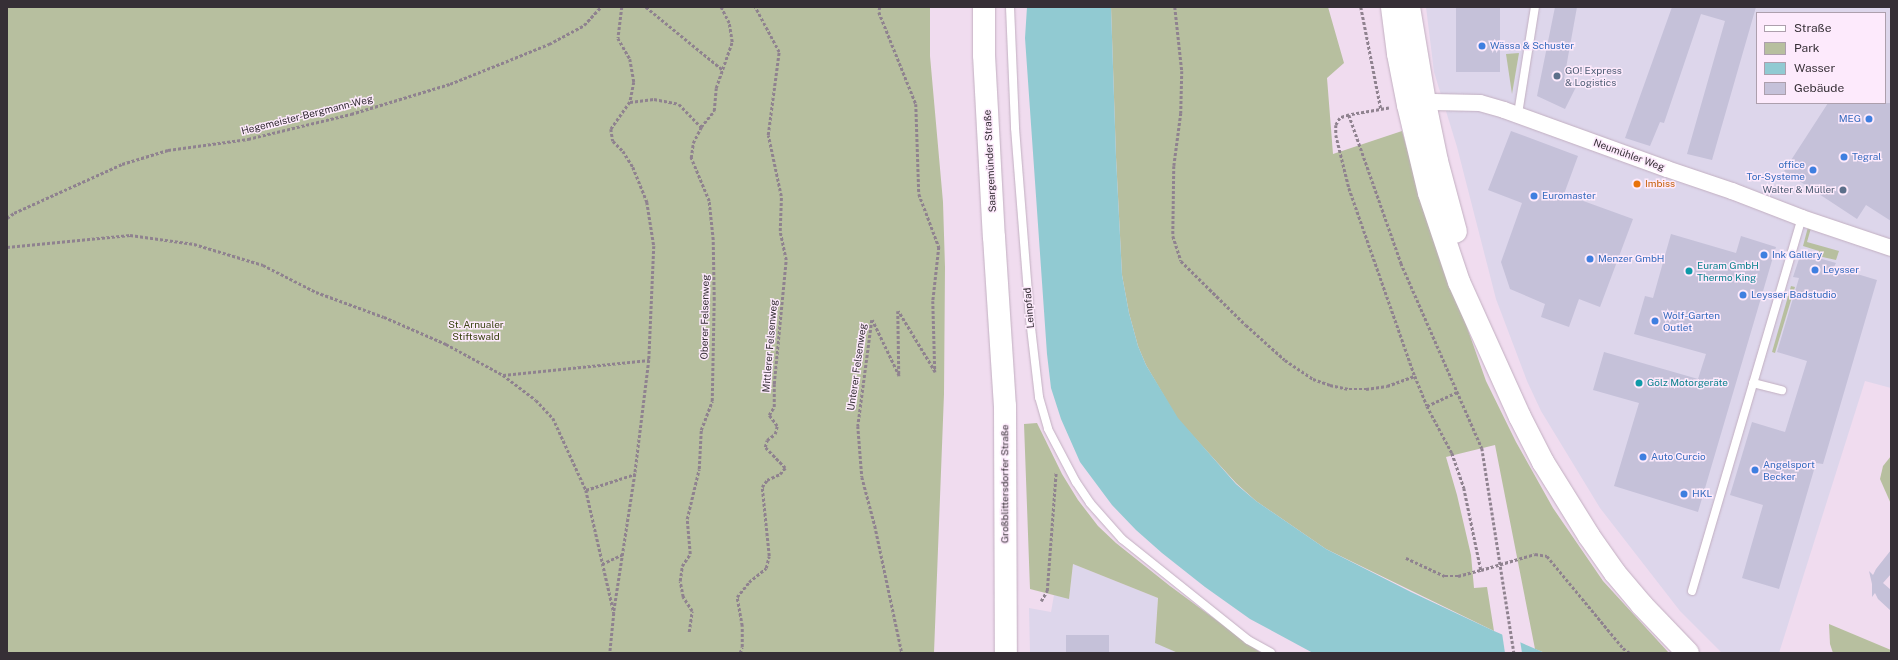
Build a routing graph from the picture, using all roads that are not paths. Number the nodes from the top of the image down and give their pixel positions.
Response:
1 (984, 7) edge
2 (1010, 7) edge
3 (1392, 7) edge
4 (1409, 7) edge
5 (1535, 7) edge
6 (1416, 104) junction
7 (1518, 114) junction
8 (1802, 218) junction
9 (1891, 248) edge
10 (1000, 314) joint
11 (1753, 383) junction
12 (1782, 390) dead end
13 (1692, 591) dead end
14 (1006, 646) edge
15 (1271, 653) edge
16 (1688, 653) edge

1 - 10 main road, Saargemünder Straße
2 - 15 lane, Leinpfad
3 - 6 main road
4 - 6 main road
5 - 7 lane
6 - 7 street, Neumühler Weg
6 - 16 main road
7 - 8 street, Neumühler Weg
8 - 9 street, Neumühler Weg
8 - 11 lane
10 - 14 main road, Großblittersdorfer Straße
11 - 12 lane
11 - 13 lane

